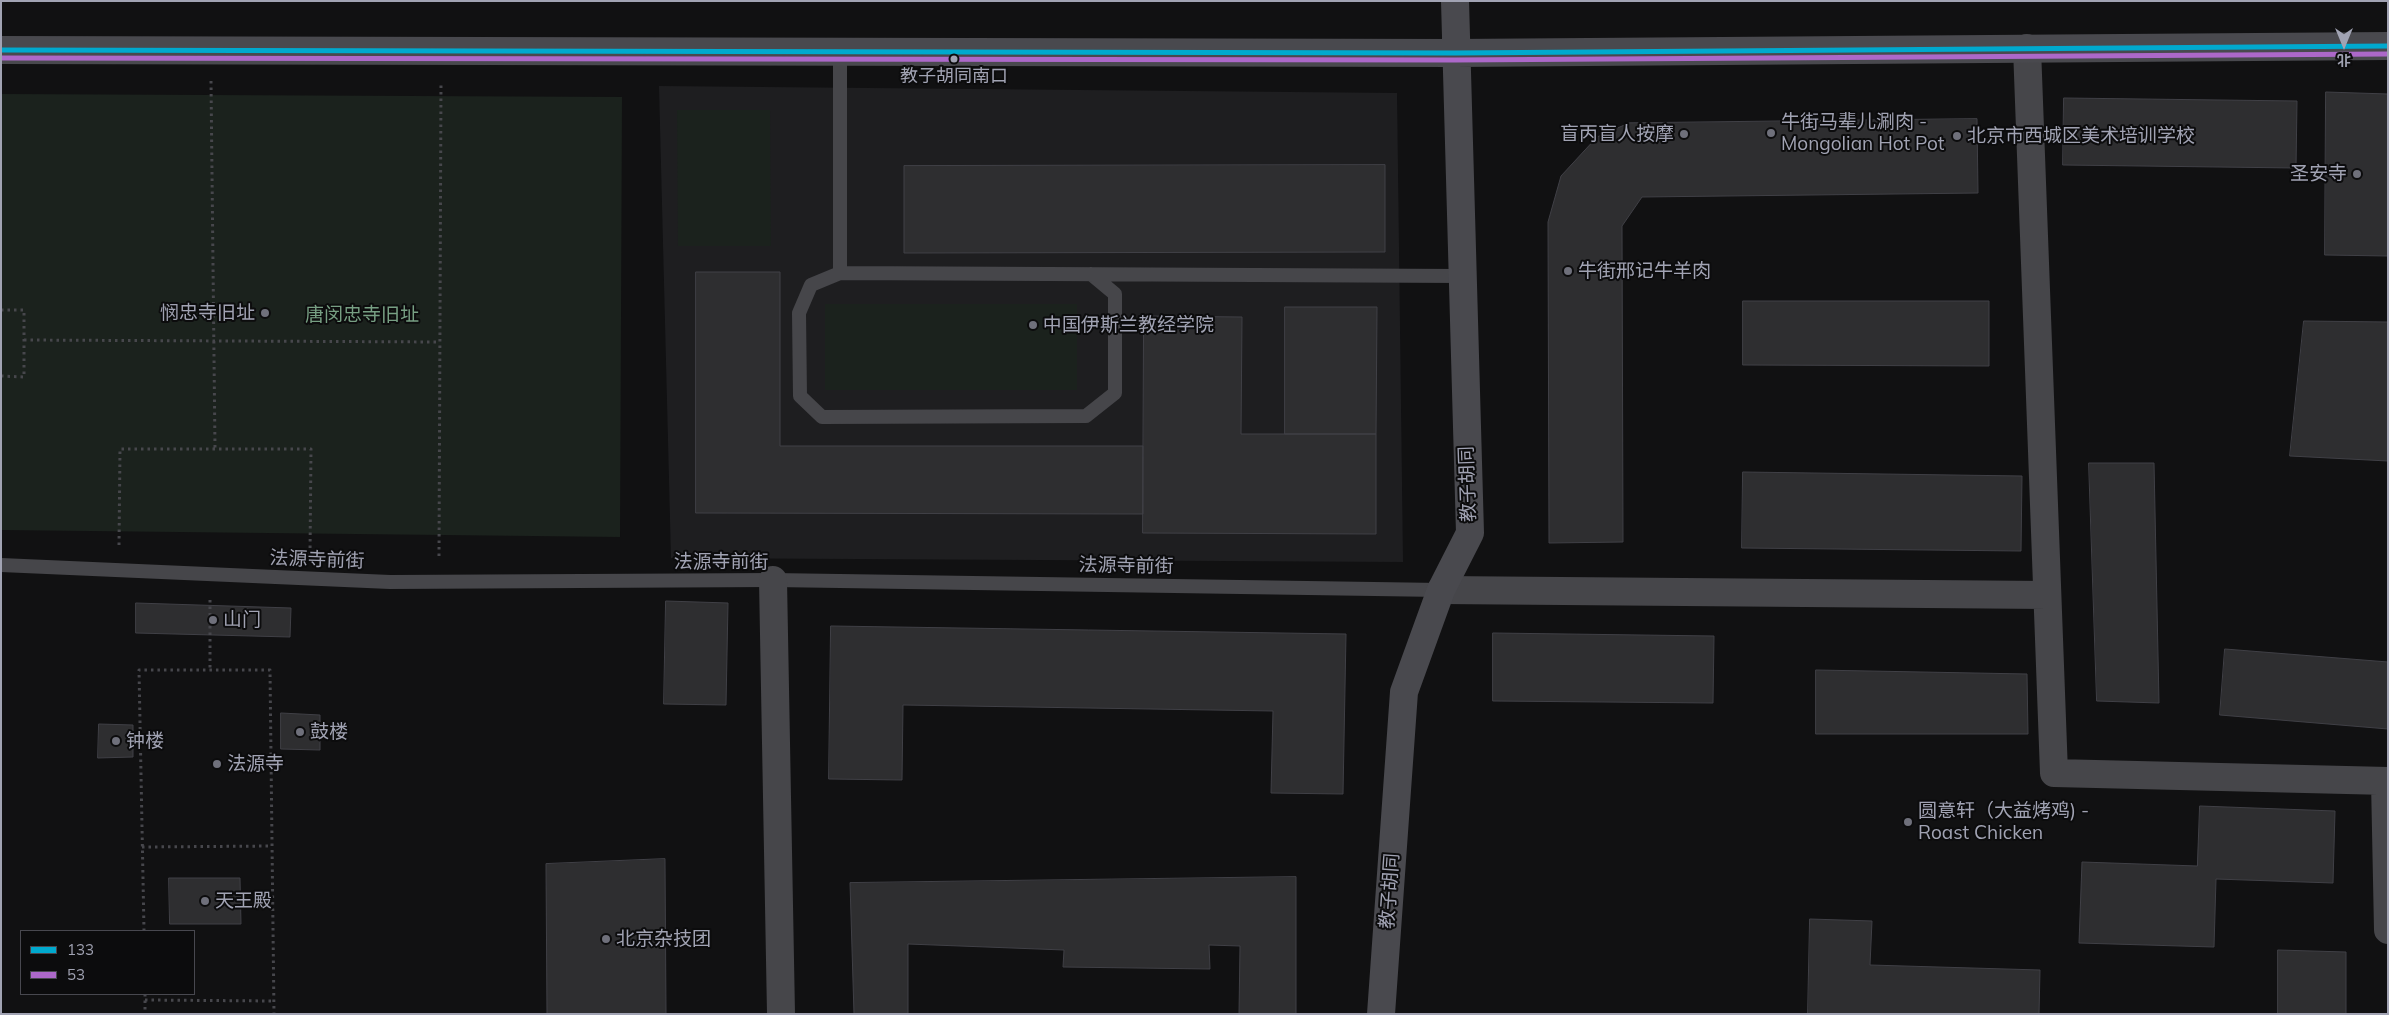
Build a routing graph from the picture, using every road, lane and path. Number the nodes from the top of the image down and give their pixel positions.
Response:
1 (1455, 1) edge
2 (2388, 46) edge
3 (2028, 48) junction
4 (1, 50) edge
5 (210, 51) junction
6 (441, 51) junction
7 (840, 52) junction
8 (1455, 53) junction
9 (840, 273) junction
10 (1091, 274) junction
11 (1462, 276) junction
12 (1, 310) edge
13 (24, 340) junction
14 (214, 341) junction
15 (440, 342) junction
16 (1, 376) edge
17 (215, 448) junction
18 (1, 565) edge
19 (119, 570) junction
20 (210, 574) junction
21 (310, 578) junction
22 (773, 580) junction
23 (439, 581) junction
24 (1441, 590) junction
25 (2047, 595) junction
26 (210, 670) junction
27 (2386, 781) edge
28 (272, 846) junction
29 (142, 847) junction
30 (144, 930) edge
31 (2388, 930) edge
32 (145, 995) edge
33 (145, 1000) junction
34 (273, 1001) junction
35 (145, 1014) edge
36 (274, 1014) edge
37 (781, 1014) edge
38 (1381, 1014) edge

1 - 8 main road, 教子胡同
2 - 3 main road
3 - 8 main road
3 - 25 street
4 - 5 main road
5 - 6 main road
5 - 14 path
6 - 7 main road
6 - 15 path
7 - 8 main road
7 - 9 lane
8 - 11 main road, 教子胡同
9 - 10 lane
9 - 10 lane
10 - 11 lane
11 - 24 main road, 教子胡同
12 - 13 path
13 - 14 path
13 - 16 path
14 - 15 path
14 - 17 path
15 - 23 path
17 - 19 path
17 - 21 path
18 - 19 lane, 法源寺前街
19 - 20 lane, 法源寺前街
20 - 21 lane, 法源寺前街
20 - 26 path
21 - 23 lane, 法源寺前街
22 - 23 lane, 法源寺前街
22 - 24 lane, 法源寺前街
22 - 37 street
24 - 25 street
24 - 38 main road, 教子胡同
25 - 27 street
26 - 28 path
26 - 29 path
27 - 31 street
28 - 29 path
28 - 34 path
29 - 30 path
32 - 33 path
33 - 34 path
33 - 35 path
34 - 36 path

